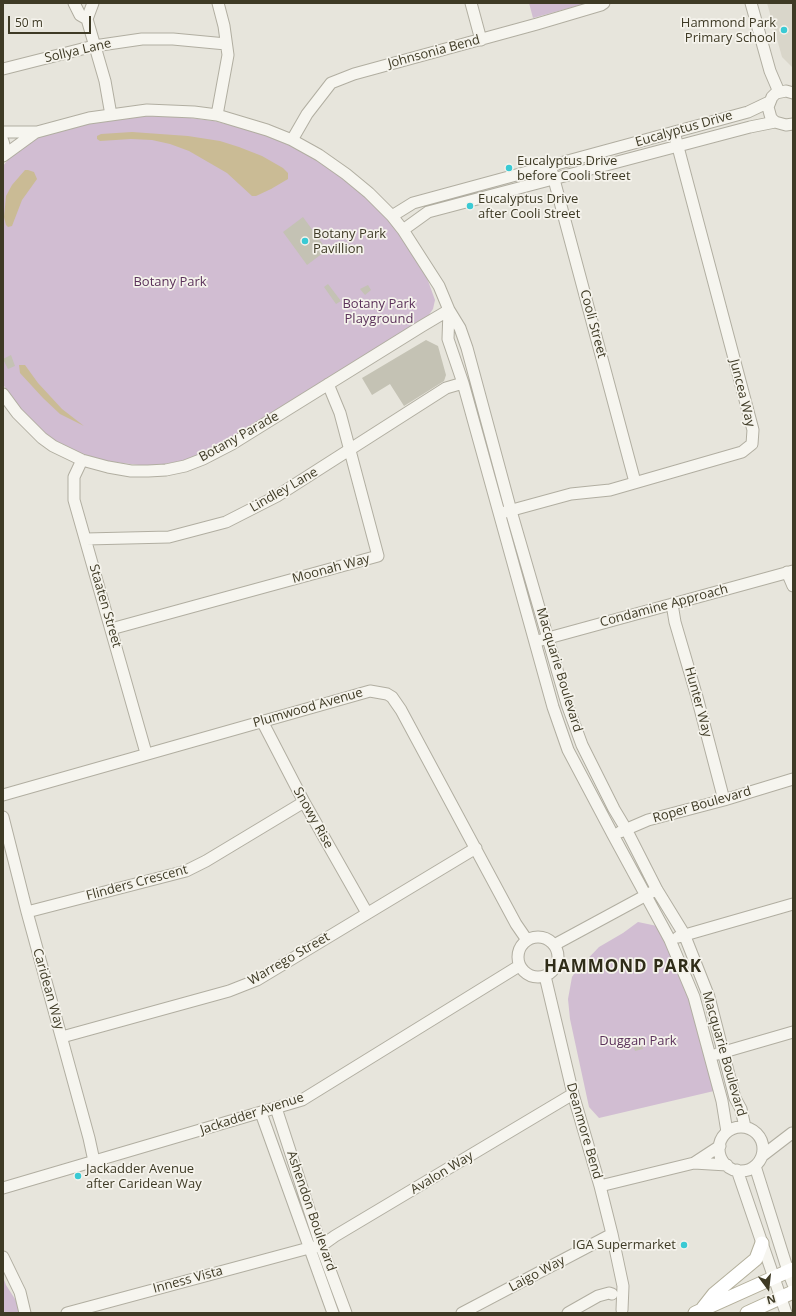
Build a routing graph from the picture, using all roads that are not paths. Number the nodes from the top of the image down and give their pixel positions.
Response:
1 (74, 3) edge
2 (93, 3) edge
3 (218, 3) edge
4 (471, 3) edge
5 (604, 3) edge
6 (751, 3) edge
7 (87, 19) junction
8 (481, 40) junction
9 (226, 44) junction
10 (94, 46) junction
11 (3, 69) edge
12 (779, 92) junction
13 (792, 92) edge
14 (769, 102) junction
15 (111, 114) junction
16 (217, 115) junction
17 (775, 122) junction
18 (793, 124) edge
19 (3, 132) edge
20 (37, 132) junction
21 (674, 132) junction
22 (292, 140) junction
23 (3, 141) edge
24 (677, 146) junction
25 (3, 155) edge
26 (550, 166) junction
27 (554, 179) junction
28 (392, 216) junction
29 (403, 230) junction
30 (449, 310) junction
31 (328, 384) junction
32 (463, 384) junction
33 (3, 394) edge
34 (349, 451) junction
35 (82, 460) junction
36 (635, 482) junction
37 (511, 511) junction
38 (499, 514) junction
39 (86, 539) junction
40 (790, 572) edge
41 (793, 586) edge
42 (672, 604) junction
43 (111, 629) junction
44 (548, 638) junction
45 (535, 642) junction
46 (262, 721) junction
47 (146, 753) junction
48 (793, 778) edge
49 (3, 795) edge
50 (724, 800) junction
51 (304, 802) junction
52 (3, 817) edge
53 (626, 828) junction
54 (612, 835) junction
55 (476, 848) junction
56 (657, 890) junction
57 (646, 895) junction
58 (793, 904) edge
59 (27, 912) junction
60 (367, 913) junction
61 (684, 934) junction
62 (527, 940) junction
63 (670, 940) junction
64 (554, 945) junction
65 (519, 966) junction
66 (545, 976) junction
67 (793, 1032) edge
68 (62, 1037) junction
69 (724, 1052) junction
70 (710, 1056) junction
71 (573, 1094) junction
72 (276, 1108) junction
73 (261, 1113) junction
74 (745, 1127) junction
75 (727, 1132) junction
76 (792, 1133) edge
77 (761, 1140) junction
78 (720, 1146) junction
79 (762, 1156) junction
80 (94, 1161) junction
81 (694, 1164) junction
82 (727, 1165) junction
83 (755, 1166) junction
84 (737, 1170) junction
85 (600, 1186) junction
86 (3, 1188) edge
87 (612, 1234) junction
88 (762, 1244) junction
89 (321, 1246) junction
90 (310, 1248) junction
91 (3, 1257) edge
92 (790, 1270) edge
93 (773, 1278) junction
94 (793, 1284) edge
95 (623, 1286) junction
96 (793, 1292) edge
97 (612, 1294) junction
98 (781, 1299) junction
99 (622, 1310) dead end
100 (698, 1312) edge
101 (25, 1313) edge
102 (66, 1313) edge
103 (332, 1313) edge
104 (346, 1313) edge
105 (462, 1313) edge
106 (568, 1313) edge
107 (583, 1313) edge
108 (747, 1313) edge
109 (786, 1313) edge

1 - 7 street
2 - 7 street
3 - 9 street
4 - 8 street
5 - 8 street, Johnsonia Bend
6 - 12 street
7 - 10 street
8 - 22 street, Johnsonia Bend
9 - 10 street, Sollya Lane
9 - 16 street
10 - 11 street, Sollya Lane
10 - 15 street
12 - 13 street
12 - 14 street, Eucalyptus Drive
14 - 17 street
14 - 21 street, Eucalyptus Drive
15 - 16 street, Macquarie Boulevard
15 - 20 street, Macquarie Boulevard
16 - 22 street, Macquarie Boulevard
17 - 18 street, Eucalyptus Drive
17 - 24 street, Eucalyptus Drive
19 - 20 street, Macquarie Boulevard
20 - 25 street, Macquarie Boulevard
21 - 24 street, Juncea Way
21 - 26 street, Eucalyptus Drive
22 - 28 street, Macquarie Boulevard
23 - 25 street
24 - 27 street, Eucalyptus Drive
24 - 36 street, Juncea Way
26 - 27 street, Cooli Street
26 - 28 street, Eucalyptus Drive
27 - 29 street, Eucalyptus Drive
27 - 36 street, Cooli Street
28 - 29 street, Macquarie Boulevard
29 - 30 street, Macquarie Boulevard
30 - 31 street, Botany Parade
30 - 32 street, Macquarie Boulevard
30 - 37 street, Macquarie Boulevard
31 - 34 street, Moonah Way
31 - 35 street, Botany Parade
32 - 34 street, Lindley Lane
32 - 38 street, Macquarie Boulevard
33 - 35 street, Botany Parade
34 - 39 street, Lindley Lane
34 - 43 street, Moonah Way
35 - 39 street, Staaten Street
36 - 37 street, Juncea Way
37 - 38 street, Juncea Way
37 - 44 street, Macquarie Boulevard
38 - 45 street, Macquarie Boulevard
39 - 43 street, Staaten Street
40 - 41 street
40 - 42 street, Condamine Approach
42 - 44 street, Condamine Approach
42 - 50 street, Hunter Way
43 - 47 street, Staaten Street
44 - 45 street, Condamine Approach
44 - 53 street, Macquarie Boulevard
45 - 54 street, Macquarie Boulevard
46 - 47 street, Plumwood Avenue
46 - 51 street, Snowy Rise
46 - 55 street, Plumwood Avenue
47 - 49 street, Plumwood Avenue
48 - 50 street, Roper Boulevard
50 - 53 street, Roper Boulevard
51 - 59 street, Flinders Crescent
51 - 60 street, Snowy Rise
52 - 59 street, Caridean Way
53 - 54 street, Roper Boulevard
53 - 56 street, Macquarie Boulevard
54 - 57 street, Macquarie Boulevard
55 - 60 street, Warrego Street
55 - 62 street, Plumwood Avenue
56 - 57 street
56 - 61 street, Macquarie Boulevard
57 - 63 street, Macquarie Boulevard
57 - 64 street
58 - 61 street
59 - 68 street, Caridean Way
60 - 68 street, Warrego Street
61 - 63 street
61 - 69 street, Macquarie Boulevard
62 - 64 street
62 - 65 street
63 - 70 street, Macquarie Boulevard
64 - 66 street
65 - 66 street
65 - 72 street, Jackadder Avenue
66 - 71 street, Deanmore Bend
67 - 69 street
68 - 80 street, Caridean Way
69 - 70 street
69 - 74 street, Macquarie Boulevard
70 - 75 street, Macquarie Boulevard
71 - 85 street, Deanmore Bend
71 - 89 street, Avalon Way
72 - 73 street, Jackadder Avenue
72 - 89 street, Ashendon Boulevard
73 - 80 street, Jackadder Avenue
73 - 90 street, Ashendon Boulevard
74 - 75 street
74 - 77 street
75 - 78 street
76 - 77 street
76 - 79 street
77 - 79 street
78 - 81 street
78 - 82 street
79 - 83 street
80 - 86 street, Jackadder Avenue
81 - 82 street
81 - 85 street
82 - 84 street
83 - 84 street
83 - 92 street
84 - 88 street
85 - 87 street, Deanmore Bend
87 - 95 street, Deanmore Bend
87 - 105 street, Laigo Way
88 - 93 street
88 - 100 main road
89 - 90 street, Avalon Way
89 - 104 street, Ashendon Boulevard
90 - 102 street, Inness Vista
90 - 103 street, Ashendon Boulevard
91 - 101 street
92 - 93 main road
92 - 94 street
93 - 98 street
93 - 100 main road
95 - 97 street
95 - 99 street, Deanmore Bend
96 - 98 main road
97 - 106 street
97 - 107 street
98 - 108 main road
98 - 109 street

